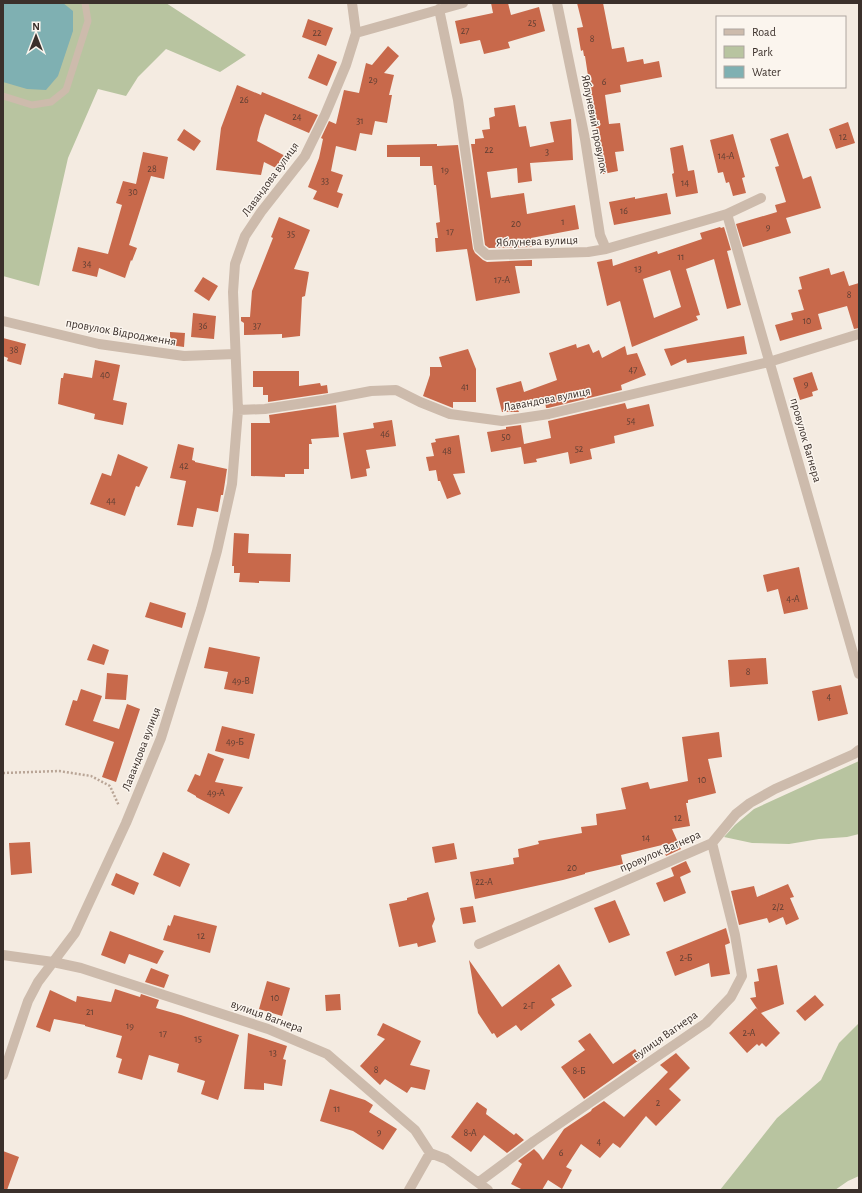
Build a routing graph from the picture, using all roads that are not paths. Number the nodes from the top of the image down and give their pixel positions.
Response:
1 (85, 3) edge
2 (352, 3) edge
3 (463, 3) edge
4 (557, 3) edge
5 (439, 9) junction
6 (356, 33) junction
7 (3, 96) edge
8 (761, 198) dead end
9 (727, 214) junction
10 (606, 249) junction
11 (3, 321) edge
12 (859, 334) edge
13 (235, 354) junction
14 (769, 362) junction
15 (238, 410) junction
16 (859, 674) edge
17 (859, 750) edge
18 (712, 843) junction
19 (479, 944) dead end
20 (3, 956) edge
21 (53, 962) junction
22 (3, 1075) edge
23 (430, 1153) junction
24 (479, 1182) junction
25 (409, 1190) edge
26 (488, 1190) edge

1 - 7 lane
2 - 6 street
3 - 5 street
4 - 10 street, Яблуневий провулок
5 - 6 street
5 - 10 street, Яблунева вулиця
6 - 13 street, Лавандова вулиця
8 - 9 street, Яблунева вулиця
9 - 10 street, Яблунева вулиця
9 - 14 street, провулок Вагнера
11 - 13 street, провулок Відродження
12 - 14 street, Лавандова вулиця
13 - 15 street, Лавандова вулиця
14 - 15 street, Лавандова вулиця
14 - 16 street, провулок Вагнера
15 - 21 street, Лавандова вулиця
17 - 18 street, провулок Вагнера
18 - 19 street, провулок Вагнера
18 - 24 street, вулиця Вагнера
20 - 21 street, вулиця Вагнера
21 - 22 street, Лавандова вулиця
21 - 23 street, вулиця Вагнера
23 - 24 street
23 - 25 street
24 - 26 street

